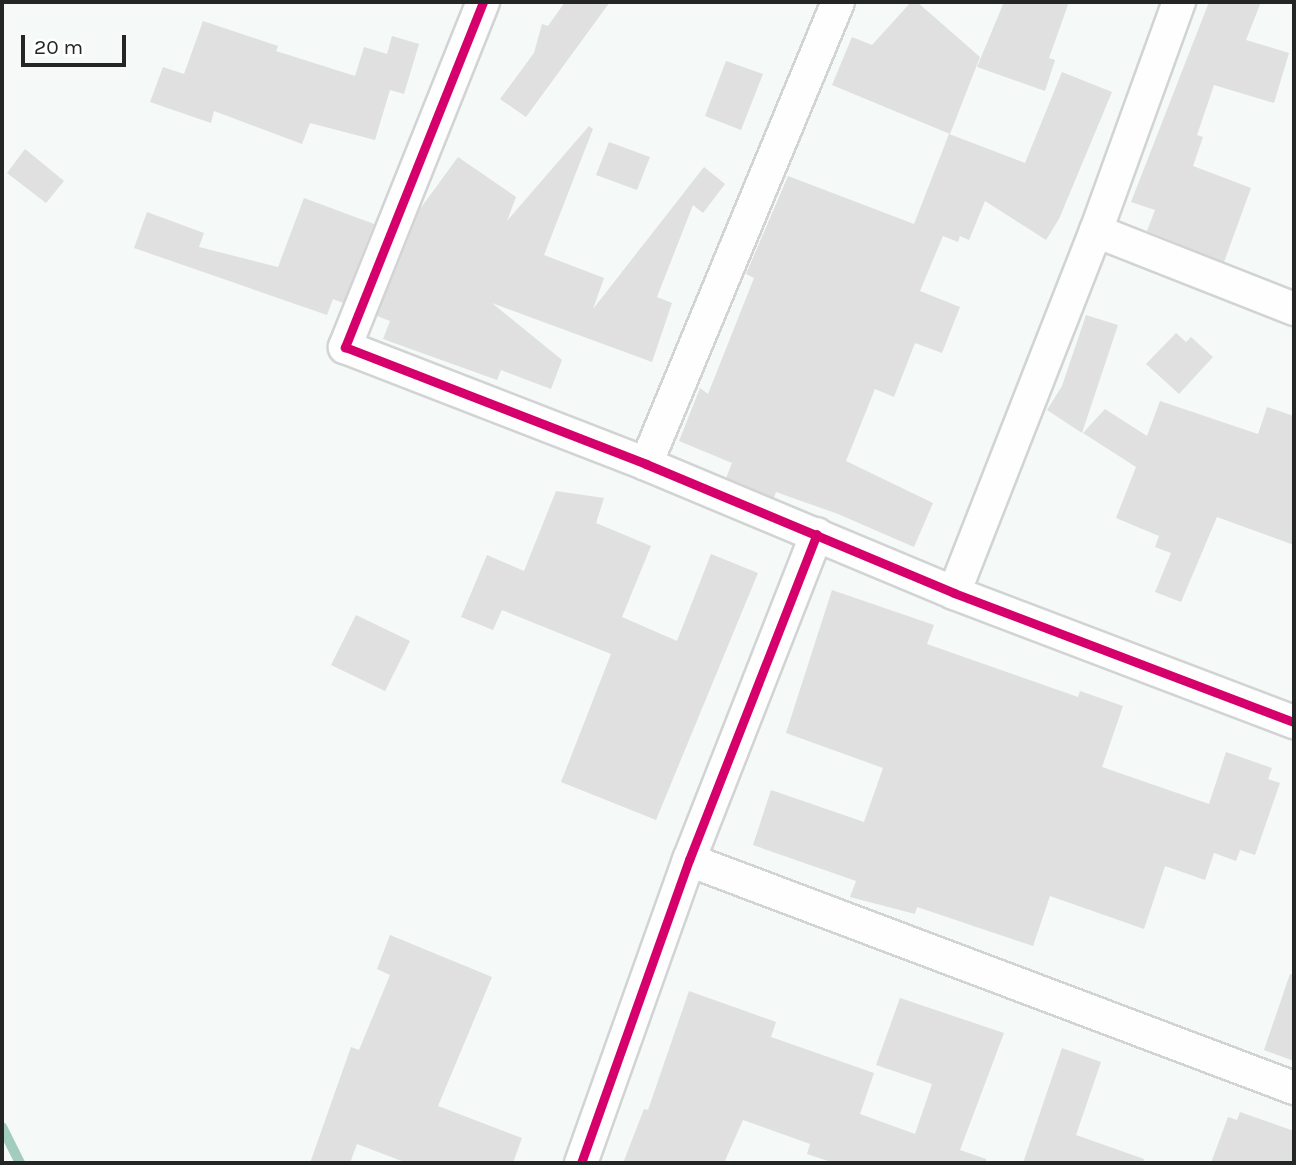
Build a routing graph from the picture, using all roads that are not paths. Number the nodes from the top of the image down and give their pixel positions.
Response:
1 (484, 2) edge
2 (838, 2) edge
3 (1179, 2) edge
4 (1097, 231) junction
5 (1294, 309) edge
6 (646, 464) junction
7 (817, 534) junction
8 (954, 593) junction
9 (1294, 722) edge
10 (689, 860) junction
11 (1294, 1088) edge
12 (581, 1163) edge

1 - 6 street
2 - 6 street
3 - 4 street
4 - 5 street
4 - 8 street
6 - 7 street
7 - 8 street
7 - 10 street
8 - 9 street
10 - 11 street
10 - 12 street

